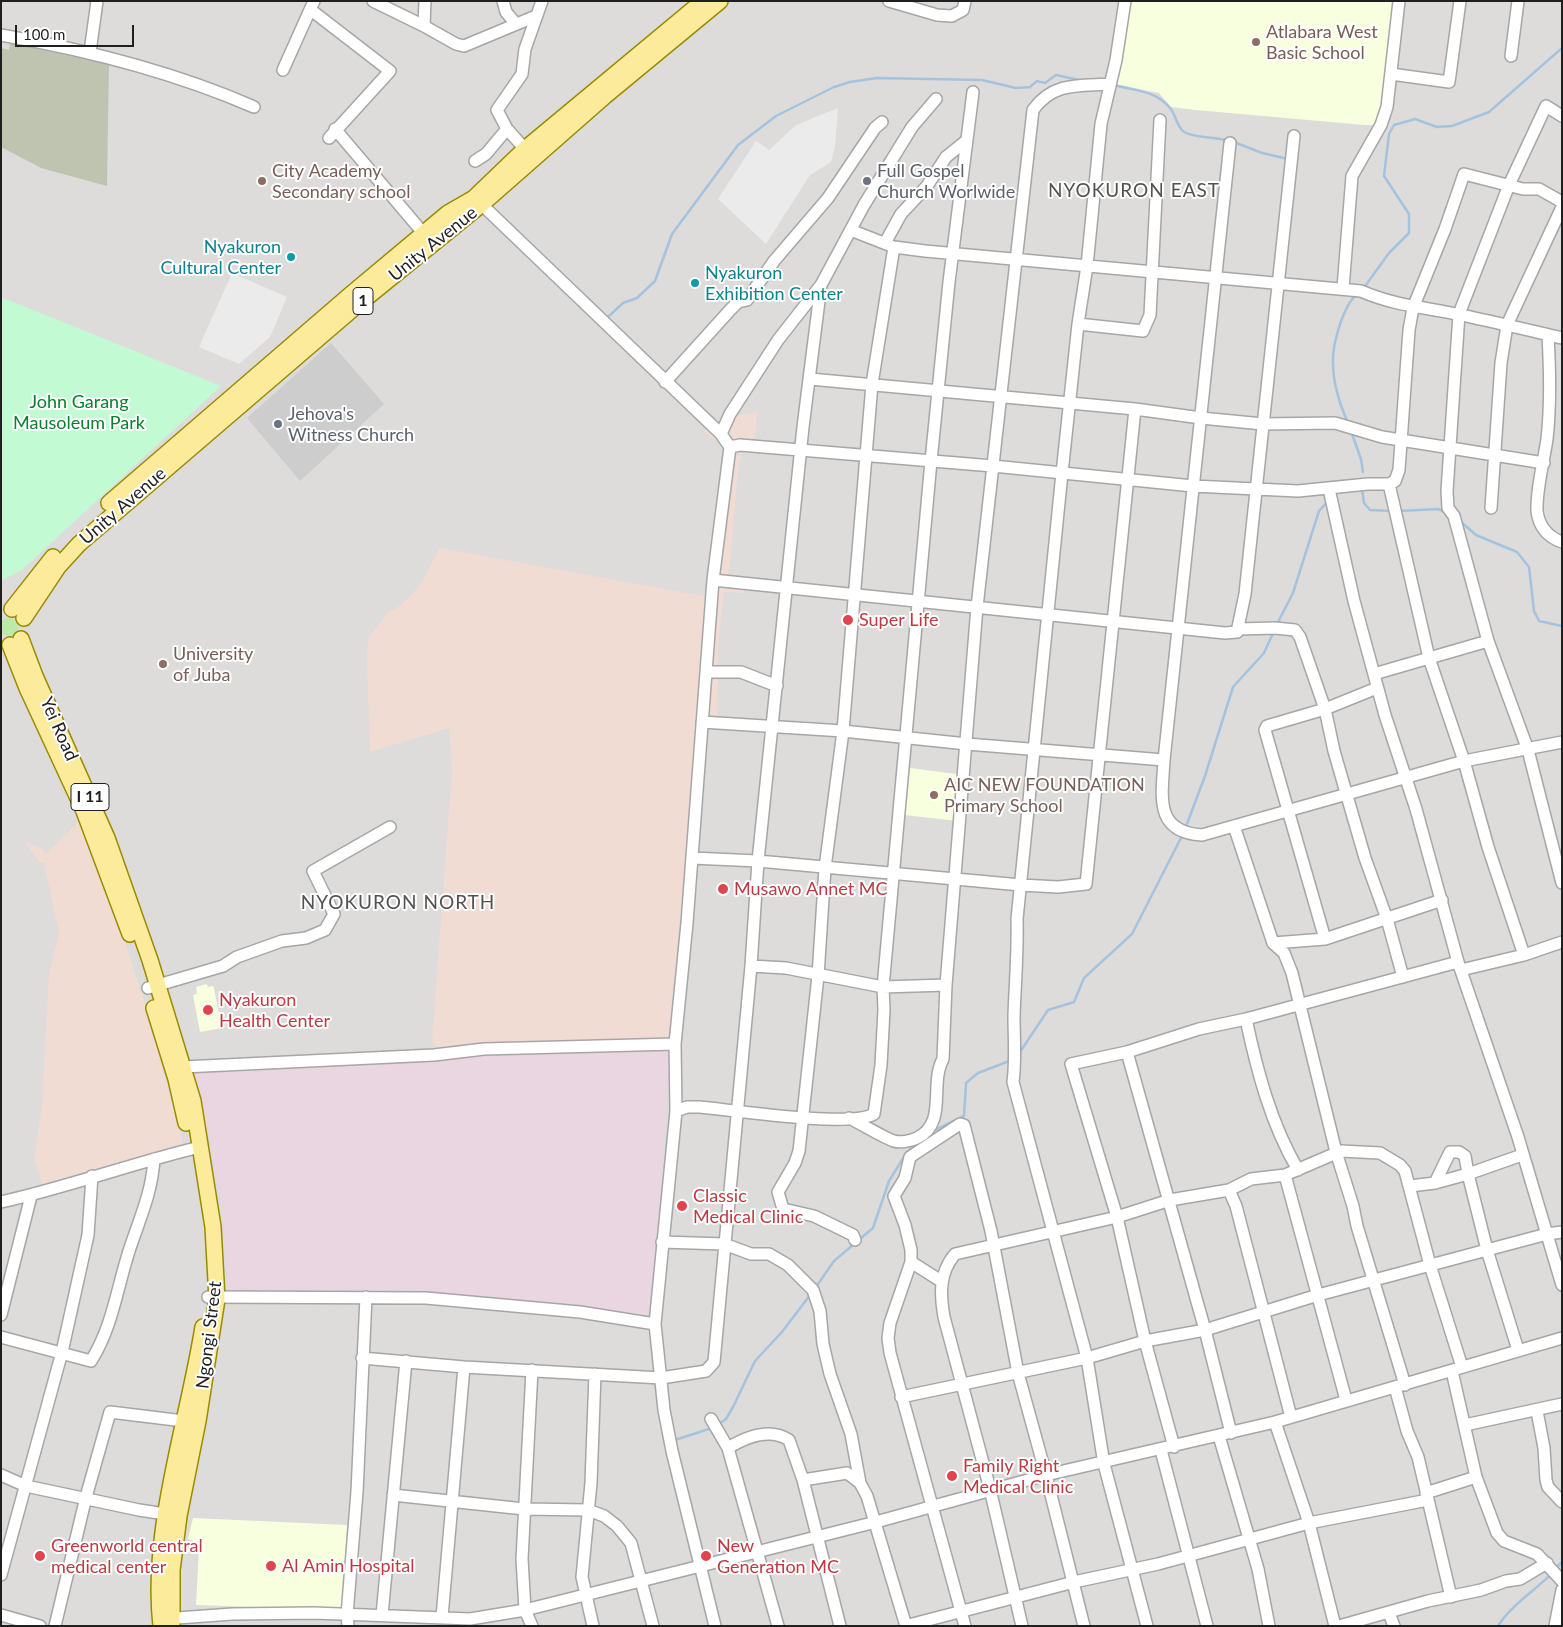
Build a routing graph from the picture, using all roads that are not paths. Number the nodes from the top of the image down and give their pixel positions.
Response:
1 (97, 1) edge
2 (373, 1) edge
3 (425, 1) edge
4 (503, 1) edge
5 (542, 1) edge
6 (889, 1) edge
7 (965, 1) edge
8 (1125, 1) edge
9 (1399, 1) edge
10 (1460, 1) edge
11 (1518, 1) edge
12 (710, 3) edge
13 (312, 6) edge
14 (536, 16) junction
15 (516, 24) junction
16 (424, 26) junction
17 (1, 35) edge
18 (90, 52) junction
19 (1511, 56) dead end
20 (283, 70) dead end
21 (1391, 74) junction
22 (1110, 81) junction
23 (973, 92) dead end
24 (936, 99) dead end
25 (254, 107) dead end
26 (1562, 116) edge
27 (1160, 120) dead end
28 (882, 122) dead end
29 (507, 129) junction
30 (1294, 136) dead end
31 (966, 140) junction
32 (1230, 143) dead end
33 (525, 149) junction
34 (475, 161) dead end
35 (1509, 185) junction
36 (478, 201) junction
37 (1562, 202) edge
38 (1562, 207) edge
39 (853, 231) junction
40 (424, 234) junction
41 (890, 245) junction
42 (953, 254) junction
43 (1017, 258) junction
44 (1087, 266) junction
45 (1152, 271) junction
46 (1215, 276) junction
47 (1277, 282) junction
48 (822, 285) junction
49 (1343, 288) junction
50 (1413, 308) junction
51 (1459, 314) junction
52 (1078, 324) junction
53 (1507, 326) junction
54 (1548, 335) junction
55 (1562, 338) edge
56 (810, 379) junction
57 (665, 382) junction
58 (872, 384) junction
59 (939, 390) junction
60 (1002, 398) junction
61 (1070, 404) junction
62 (1135, 409) junction
63 (1200, 418) junction
64 (1263, 424) junction
65 (721, 434) junction
66 (1402, 441) junction
67 (730, 447) junction
68 (1449, 447) junction
69 (802, 450) junction
70 (866, 455) junction
71 (1494, 455) junction
72 (931, 461) junction
73 (1544, 463) junction
74 (993, 466) junction
75 (1062, 473) junction
76 (1127, 478) junction
77 (1388, 484) junction
78 (1193, 486) junction
79 (1256, 488) junction
80 (1329, 489) junction
81 (1491, 508) dead end
82 (1562, 542) edge
83 (712, 580) junction
84 (787, 587) junction
85 (853, 596) junction
86 (917, 600) junction
87 (977, 607) junction
88 (9, 610) edge
89 (1048, 615) junction
90 (1113, 621) junction
91 (1179, 627) junction
92 (1239, 629) junction
93 (1488, 641) junction
94 (7, 644) edge
95 (1429, 658) junction
96 (706, 672) junction
97 (1374, 674) junction
98 (777, 686) junction
99 (1377, 688) junction
100 (1325, 709) junction
101 (702, 722) junction
102 (772, 726) junction
103 (843, 731) junction
104 (904, 738) junction
105 (1562, 742) edge
106 (967, 744) junction
107 (1035, 748) junction
108 (1528, 750) junction
109 (1100, 755) junction
110 (1164, 760) junction
111 (1464, 761) junction
112 (1405, 776) junction
113 (1346, 792) junction
114 (1288, 809) junction
115 (1234, 826) junction
116 (390, 827) dead end
117 (692, 858) junction
118 (758, 862) junction
119 (825, 868) junction
120 (891, 874) junction
121 (957, 878) junction
122 (1562, 883) edge
123 (1021, 885) junction
124 (1442, 900) junction
125 (1387, 918) junction
126 (1325, 939) junction
127 (1562, 942) edge
128 (1273, 943) junction
129 (1524, 955) junction
130 (145, 961) joint
131 (751, 966) junction
132 (1459, 966) junction
133 (818, 976) junction
134 (1403, 977) junction
135 (946, 985) junction
136 (152, 986) junction
137 (883, 987) junction
138 (1301, 1005) junction
139 (1246, 1019) junction
140 (675, 1044) junction
141 (1127, 1052) junction
142 (178, 1068) junction
143 (676, 1111) junction
144 (736, 1111) junction
145 (801, 1118) junction
146 (849, 1118) junction
147 (196, 1148) junction
148 (1336, 1152) junction
149 (1522, 1155) junction
150 (154, 1159) junction
151 (1298, 1170) junction
152 (1468, 1174) junction
153 (1285, 1175) junction
154 (92, 1176) junction
155 (1435, 1183) junction
156 (1410, 1186) junction
157 (1229, 1190) junction
158 (31, 1196) junction
159 (1170, 1200) junction
160 (1, 1202) edge
161 (1117, 1216) junction
162 (1053, 1232) junction
163 (1562, 1232) edge
164 (1547, 1234) junction
165 (855, 1240) dead end
166 (662, 1242) junction
167 (724, 1244) junction
168 (994, 1244) junction
169 (1486, 1250) junction
170 (912, 1262) junction
171 (1430, 1265) junction
172 (941, 1281) junction
173 (1372, 1282) junction
174 (1562, 1285) edge
175 (1318, 1295) junction
176 (366, 1297) junction
177 (213, 1298) junction
178 (1262, 1313) junction
179 (1, 1315) edge
180 (655, 1324) junction
181 (1205, 1330) junction
182 (1, 1337) edge
183 (1562, 1338) edge
184 (1145, 1341) junction
185 (1518, 1350) junction
186 (62, 1352) junction
187 (362, 1358) junction
188 (1087, 1358) junction
189 (406, 1361) junction
190 (464, 1367) junction
191 (1457, 1369) junction
192 (532, 1370) junction
193 (1018, 1373) junction
194 (595, 1374) junction
195 (660, 1378) junction
196 (962, 1384) junction
197 (1400, 1386) junction
198 (901, 1397) junction
199 (1346, 1400) junction
200 (1562, 1404) edge
201 (1537, 1411) junction
202 (1291, 1417) junction
203 (711, 1419) dead end
204 (192, 1422) junction
205 (1275, 1422) junction
206 (1465, 1425) junction
207 (1231, 1433) junction
208 (1219, 1436) junction
209 (1174, 1447) junction
210 (728, 1448) junction
211 (1161, 1450) junction
212 (1104, 1464) junction
213 (1428, 1472) dead end
214 (1046, 1475) junction
215 (1, 1476) edge
216 (1476, 1477) junction
217 (803, 1480) junction
218 (860, 1483) junction
219 (26, 1486) junction
220 (990, 1489) junction
221 (1429, 1494) junction
222 (393, 1495) junction
223 (86, 1497) junction
224 (453, 1500) junction
225 (1562, 1502) edge
226 (931, 1506) junction
227 (524, 1509) junction
228 (588, 1510) junction
229 (173, 1515) junction
230 (876, 1522) junction
231 (1309, 1522) junction
232 (817, 1536) junction
233 (1248, 1539) junction
234 (758, 1551) junction
235 (1189, 1556) junction
236 (1548, 1563) junction
237 (699, 1566) junction
238 (1132, 1570) junction
239 (1, 1575) edge
240 (642, 1581) junction
241 (1562, 1581) edge
242 (1074, 1582) junction
243 (1562, 1590) edge
244 (584, 1596) junction
245 (1014, 1597) junction
246 (1450, 1597) junction
247 (525, 1610) junction
248 (962, 1612) junction
249 (287, 1613) junction
250 (1389, 1613) junction
251 (1, 1615) edge
252 (382, 1615) junction
253 (442, 1617) junction
254 (348, 1620) edge
255 (410, 1621) edge
256 (166, 1622) edge
257 (470, 1622) edge
258 (40, 1626) edge
259 (55, 1626) edge
260 (290, 1626) edge
261 (532, 1626) edge
262 (593, 1626) edge
263 (653, 1626) edge
264 (715, 1626) edge
265 (778, 1626) edge
266 (840, 1626) edge
267 (906, 1626) edge
268 (965, 1626) edge
269 (1022, 1626) edge
270 (1084, 1626) edge
271 (1146, 1626) edge
272 (1208, 1626) edge
273 (1269, 1626) edge
274 (1337, 1626) edge
275 (1394, 1626) edge
276 (1555, 1626) edge

1 - 18 street
2 - 16 street
3 - 16 street
4 - 15 street
5 - 14 street
6 - 7 street
8 - 22 street
9 - 21 street
10 - 21 street
11 - 19 street
12 - 33 main road, Unity Avenue / 1
12 - 36 main road, Unity Avenue / 1
13 - 20 street
13 - 40 street
14 - 15 street
14 - 29 street
15 - 16 street
17 - 18 street
18 - 25 street
21 - 49 street
22 - 43 street
22 - 44 street
23 - 31 street
24 - 39 street
26 - 35 street
27 - 45 street
28 - 57 street
29 - 33 street
29 - 34 street
30 - 47 street
31 - 41 street
31 - 42 street
32 - 46 street
33 - 36 main road, Unity Avenue / 1
35 - 37 street
35 - 50 street
35 - 51 street
36 - 40 main road, Unity Avenue / 1
36 - 57 street
36 - 88 main road, Unity Avenue / 1
38 - 53 street
39 - 41 street
39 - 48 street
40 - 88 main road, Unity Avenue / 1
41 - 42 street
41 - 58 street
42 - 43 street
42 - 59 street
43 - 44 street
43 - 60 street
44 - 45 street
44 - 52 street
45 - 46 street
45 - 52 street
46 - 47 street
46 - 63 street
47 - 49 street
47 - 64 street
48 - 56 street
48 - 65 street
49 - 50 street
50 - 51 street
50 - 66 street
51 - 53 street
51 - 68 street
52 - 61 street
53 - 54 street
53 - 71 street
54 - 55 street
54 - 73 street
56 - 58 street
56 - 69 street
57 - 65 street
58 - 59 street
58 - 70 street
59 - 60 street
59 - 72 street
60 - 61 street
60 - 74 street
61 - 62 street
61 - 75 street
62 - 63 street
62 - 76 street
63 - 64 street
63 - 78 street
64 - 66 street
64 - 79 street
65 - 67 street
66 - 68 street
66 - 77 street
67 - 69 street
67 - 83 street
68 - 71 street
68 - 93 street
69 - 70 street
69 - 84 street
70 - 72 street
70 - 85 street
71 - 73 street
71 - 81 street
72 - 74 street
72 - 86 street
73 - 82 street
74 - 75 street
74 - 87 street
75 - 76 street
75 - 89 street
76 - 78 street
76 - 90 street
77 - 80 street
77 - 95 street
78 - 79 street
78 - 91 street
79 - 80 street
79 - 92 street
80 - 97 street
83 - 84 street
83 - 96 street
84 - 85 street
84 - 98 street
85 - 86 street
85 - 103 street
86 - 87 street
86 - 104 street
87 - 89 street
87 - 106 street
88 - 94 main road, 1
89 - 90 street
89 - 107 street
90 - 91 street
90 - 109 street
91 - 92 street
91 - 110 street
92 - 100 street
93 - 95 street
93 - 108 street
94 - 130 main road, Yei Road / I 11
95 - 97 street
95 - 111 street
96 - 98 street
96 - 101 street
97 - 99 street
98 - 102 street
99 - 100 street
99 - 112 street
100 - 113 street
100 - 114 street
101 - 102 street
101 - 117 street
102 - 103 street
102 - 118 street
103 - 104 street
103 - 119 street
104 - 106 street
104 - 120 street
105 - 108 street
106 - 107 street
106 - 121 street
107 - 109 street
107 - 123 street
108 - 111 street
108 - 122 street
109 - 110 street
109 - 123 street
110 - 115 street
111 - 112 street
111 - 129 street
112 - 113 street
112 - 124 street
113 - 114 street
113 - 125 street
114 - 115 street
114 - 126 street
115 - 128 street
116 - 136 street
117 - 118 street
117 - 140 street
118 - 119 street
118 - 131 street
119 - 120 street
119 - 133 street
120 - 121 street
120 - 137 street
121 - 123 street
121 - 135 street
123 - 162 street
124 - 125 street
124 - 132 street
125 - 126 street
125 - 134 street
126 - 128 street
127 - 129 street
128 - 138 street
129 - 132 street
130 - 136 main road, Ngongi Street
131 - 133 street
131 - 144 street
132 - 134 street
132 - 149 street
133 - 137 street
133 - 145 street
134 - 138 street
135 - 137 street
135 - 146 street
136 - 142 main road, Ngongi Street
137 - 146 street
138 - 139 street
138 - 148 street
139 - 141 street
139 - 151 street
140 - 142 street
140 - 143 street
141 - 159 street
141 - 161 street
142 - 147 main road, Ngongi Street
143 - 144 street
143 - 166 street
144 - 145 street
144 - 167 street
145 - 146 street
145 - 165 street
147 - 150 street
147 - 177 main road, Ngongi Street
148 - 151 street
148 - 156 street
148 - 173 street
149 - 152 street
149 - 164 street
150 - 154 street
150 - 186 street
151 - 153 street
152 - 155 street
152 - 155 street
152 - 169 street
153 - 157 street
153 - 175 street
154 - 158 street
154 - 186 street
155 - 156 street
156 - 171 street
157 - 159 street
157 - 178 street
158 - 160 street
158 - 179 street
159 - 161 street
159 - 181 street
161 - 162 street
161 - 184 street
162 - 168 street
162 - 188 street
163 - 164 street
164 - 169 street
164 - 174 street
166 - 167 street
166 - 180 street
167 - 195 street
167 - 218 street
168 - 170 street
168 - 172 street
168 - 193 street
169 - 171 street
169 - 185 street
170 - 172 street
170 - 198 street
171 - 173 street
171 - 191 street
172 - 196 street
173 - 175 street
173 - 197 street
175 - 178 street
175 - 199 street
176 - 177 street
176 - 180 street
176 - 187 street
177 - 204 main road, Ngongi Street
178 - 181 street
178 - 202 street
180 - 195 street
181 - 184 street
181 - 207 street
182 - 186 street
183 - 185 street
184 - 188 street
184 - 209 street
185 - 191 street
186 - 219 street
187 - 189 street
187 - 254 street
188 - 193 street
188 - 212 street
189 - 190 street
189 - 222 street
190 - 192 street
190 - 224 street
191 - 197 street
191 - 206 street
192 - 194 street
192 - 227 street
193 - 196 street
193 - 214 street
194 - 195 street
194 - 228 street
195 - 237 street
196 - 198 street
196 - 220 street
197 - 199 street
197 - 221 street
198 - 226 street
199 - 202 street
200 - 201 street
201 - 206 street
201 - 225 street
202 - 205 street
203 - 210 street
204 - 223 street
204 - 229 main road, Ngongi Street
205 - 207 street
205 - 231 street
206 - 216 street
207 - 208 street
208 - 209 street
208 - 233 street
209 - 211 street
210 - 217 street
210 - 234 street
211 - 212 street
211 - 235 street
212 - 214 street
212 - 238 street
213 - 221 street
214 - 220 street
214 - 242 street
215 - 219 street
216 - 221 street
216 - 236 street
217 - 218 street
217 - 232 street
218 - 230 street
219 - 223 street
219 - 239 street
220 - 226 street
220 - 245 street
221 - 231 street
221 - 246 street
222 - 224 street
222 - 252 street
223 - 229 street
223 - 259 street
224 - 227 street
224 - 253 street
226 - 230 street
226 - 248 street
227 - 228 street
227 - 247 street
228 - 240 street
228 - 244 street
229 - 256 main road, Ngongi Street
230 - 232 street
230 - 267 street
231 - 233 street
231 - 274 street
232 - 234 street
232 - 266 street
233 - 235 street
233 - 273 street
234 - 237 street
234 - 265 street
235 - 238 street
235 - 272 street
236 - 241 street
236 - 246 street
237 - 240 street
237 - 264 street
238 - 242 street
238 - 271 street
240 - 244 street
240 - 263 street
242 - 245 street
242 - 270 street
243 - 276 street
244 - 247 street
244 - 262 street
245 - 248 street
245 - 269 street
246 - 250 street
247 - 257 street
247 - 261 street
248 - 267 street
248 - 268 street
249 - 254 street
249 - 256 street
249 - 260 street
250 - 274 street
250 - 275 street
251 - 258 street
252 - 254 street
252 - 255 street
253 - 255 street
253 - 257 street

